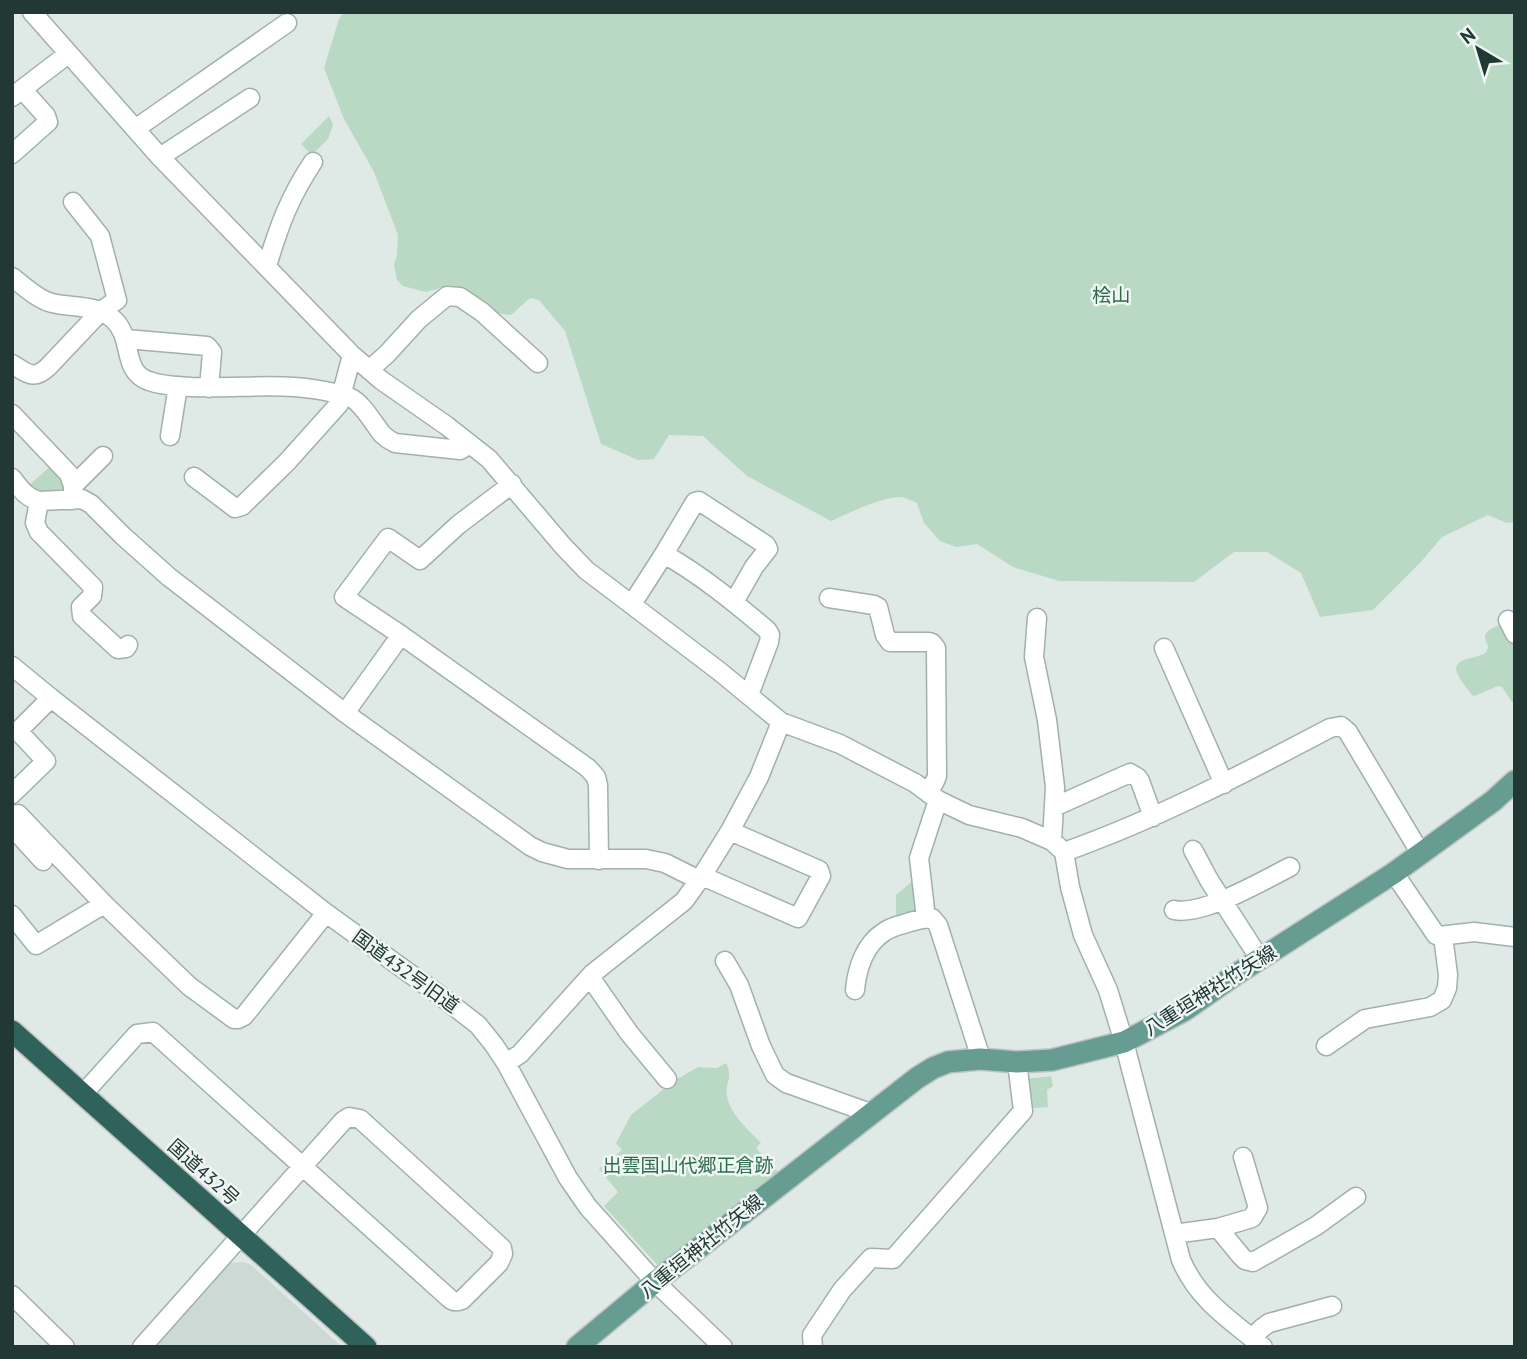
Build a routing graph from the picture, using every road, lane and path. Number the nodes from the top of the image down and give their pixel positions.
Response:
1 (40, 15) edge
2 (287, 23) dead end
3 (68, 54) junction
4 (17, 93) edge
5 (250, 98) dead end
6 (135, 130) junction
7 (12, 154) edge
8 (160, 157) junction
9 (313, 162) dead end
10 (73, 202) dead end
11 (267, 267) junction
12 (12, 276) edge
13 (101, 311) junction
14 (126, 339) junction
15 (352, 355) junction
16 (538, 363) dead end
17 (12, 365) edge
18 (369, 370) junction
19 (178, 386) junction
20 (209, 388) junction
21 (342, 395) junction
22 (12, 414) edge
23 (170, 436) dead end
24 (470, 444) junction
25 (103, 456) dead end
26 (194, 477) dead end
27 (12, 478) edge
28 (512, 484) junction
29 (73, 493) junction
30 (39, 501) junction
31 (664, 554) junction
32 (829, 598) dead end
33 (733, 603) junction
34 (632, 604) junction
35 (1037, 618) dead end
36 (401, 635) junction
37 (128, 645) dead end
38 (1164, 648) dead end
39 (12, 666) edge
40 (749, 695) junction
41 (51, 698) junction
42 (345, 713) junction
43 (781, 722) junction
44 (1515, 781) edge
45 (1224, 784) junction
46 (12, 794) edge
47 (933, 796) junction
48 (1054, 807) junction
49 (1153, 817) junction
50 (15, 821) edge
51 (730, 831) junction
52 (1058, 847) junction
53 (1192, 850) dead end
54 (1421, 854) junction
55 (599, 860) junction
56 (43, 861) dead end
57 (1290, 867) dead end
58 (1394, 873) junction
59 (701, 878) junction
60 (1222, 901) junction
61 (104, 904) junction
62 (1174, 910) dead end
63 (327, 913) junction
64 (12, 915) edge
65 (926, 918) junction
66 (1443, 936) junction
67 (1515, 937) edge
68 (1260, 959) junction
69 (725, 961) dead end
70 (590, 977) junction
71 (855, 990) dead end
72 (12, 1031) edge
73 (1124, 1042) junction
74 (1326, 1046) dead end
75 (980, 1059) junction
76 (1017, 1062) junction
77 (506, 1063) junction
78 (667, 1079) dead end
79 (83, 1094) junction
80 (870, 1113) junction
81 (1243, 1157) dead end
82 (303, 1167) junction
83 (1356, 1197) dead end
84 (1219, 1228) junction
85 (1174, 1234) junction
86 (241, 1236) junction
87 (655, 1282) junction
88 (12, 1295) edge
89 (1332, 1306) dead end
90 (1258, 1342) edge
91 (65, 1347) edge
92 (142, 1347) edge
93 (366, 1347) edge
94 (577, 1347) edge
95 (723, 1347) edge
96 (813, 1347) edge

1 - 3 street
2 - 6 street
3 - 4 street
3 - 6 street
4 - 7 street
5 - 8 street
6 - 8 street
8 - 11 street
9 - 11 street
10 - 13 street
11 - 15 street
12 - 13 street
13 - 14 street
13 - 17 street
14 - 19 street
14 - 20 street
15 - 18 street
15 - 21 street
16 - 18 street
18 - 24 street
19 - 20 street
19 - 23 street
20 - 21 street
21 - 24 street
21 - 26 street
22 - 29 street
24 - 28 street
25 - 29 street
27 - 30 street
28 - 34 street
28 - 36 street
29 - 30 street
29 - 42 street
30 - 37 street
31 - 33 street
31 - 33 street
31 - 34 street
32 - 47 street
33 - 40 street
34 - 40 street
35 - 48 street
36 - 42 street
36 - 55 street
38 - 45 street
39 - 41 street, 国道432号旧道
40 - 43 street
41 - 46 street
41 - 63 street, 国道432号旧道
42 - 55 street
43 - 47 street
43 - 51 street
44 - 54 main road, 八重垣神社竹矢線
45 - 49 street
45 - 54 street
47 - 52 street
47 - 65 street
48 - 49 street
48 - 52 street
49 - 52 street
50 - 56 street
50 - 61 street
51 - 59 street
51 - 59 street
52 - 73 street
53 - 60 street
54 - 58 main road, 八重垣神社竹矢線
55 - 59 street
57 - 60 street
58 - 66 street
58 - 68 main road, 八重垣神社竹矢線
59 - 70 street
60 - 62 street
60 - 68 street
61 - 63 street
61 - 64 street
63 - 77 street, 国道432号旧道
65 - 71 street
65 - 75 street
66 - 67 street
66 - 74 street
68 - 73 main road, 八重垣神社竹矢線
69 - 80 street
70 - 77 street
70 - 78 street
72 - 79 highway, 国道432号
73 - 76 main road, 八重垣神社竹矢線
73 - 85 street
75 - 76 main road, 八重垣神社竹矢線
75 - 80 main road, 八重垣神社竹矢線
76 - 96 street
77 - 87 street, 国道432号旧道
79 - 82 street
79 - 86 highway, 国道432号
80 - 87 main road, 八重垣神社竹矢線
81 - 84 street
82 - 82 street
82 - 86 street
83 - 84 street
84 - 85 street
85 - 90 street
86 - 92 street
86 - 93 highway, 国道432号
87 - 94 main road, 八重垣神社竹矢線
87 - 95 street, 国道432号旧道
88 - 91 street
89 - 90 street

